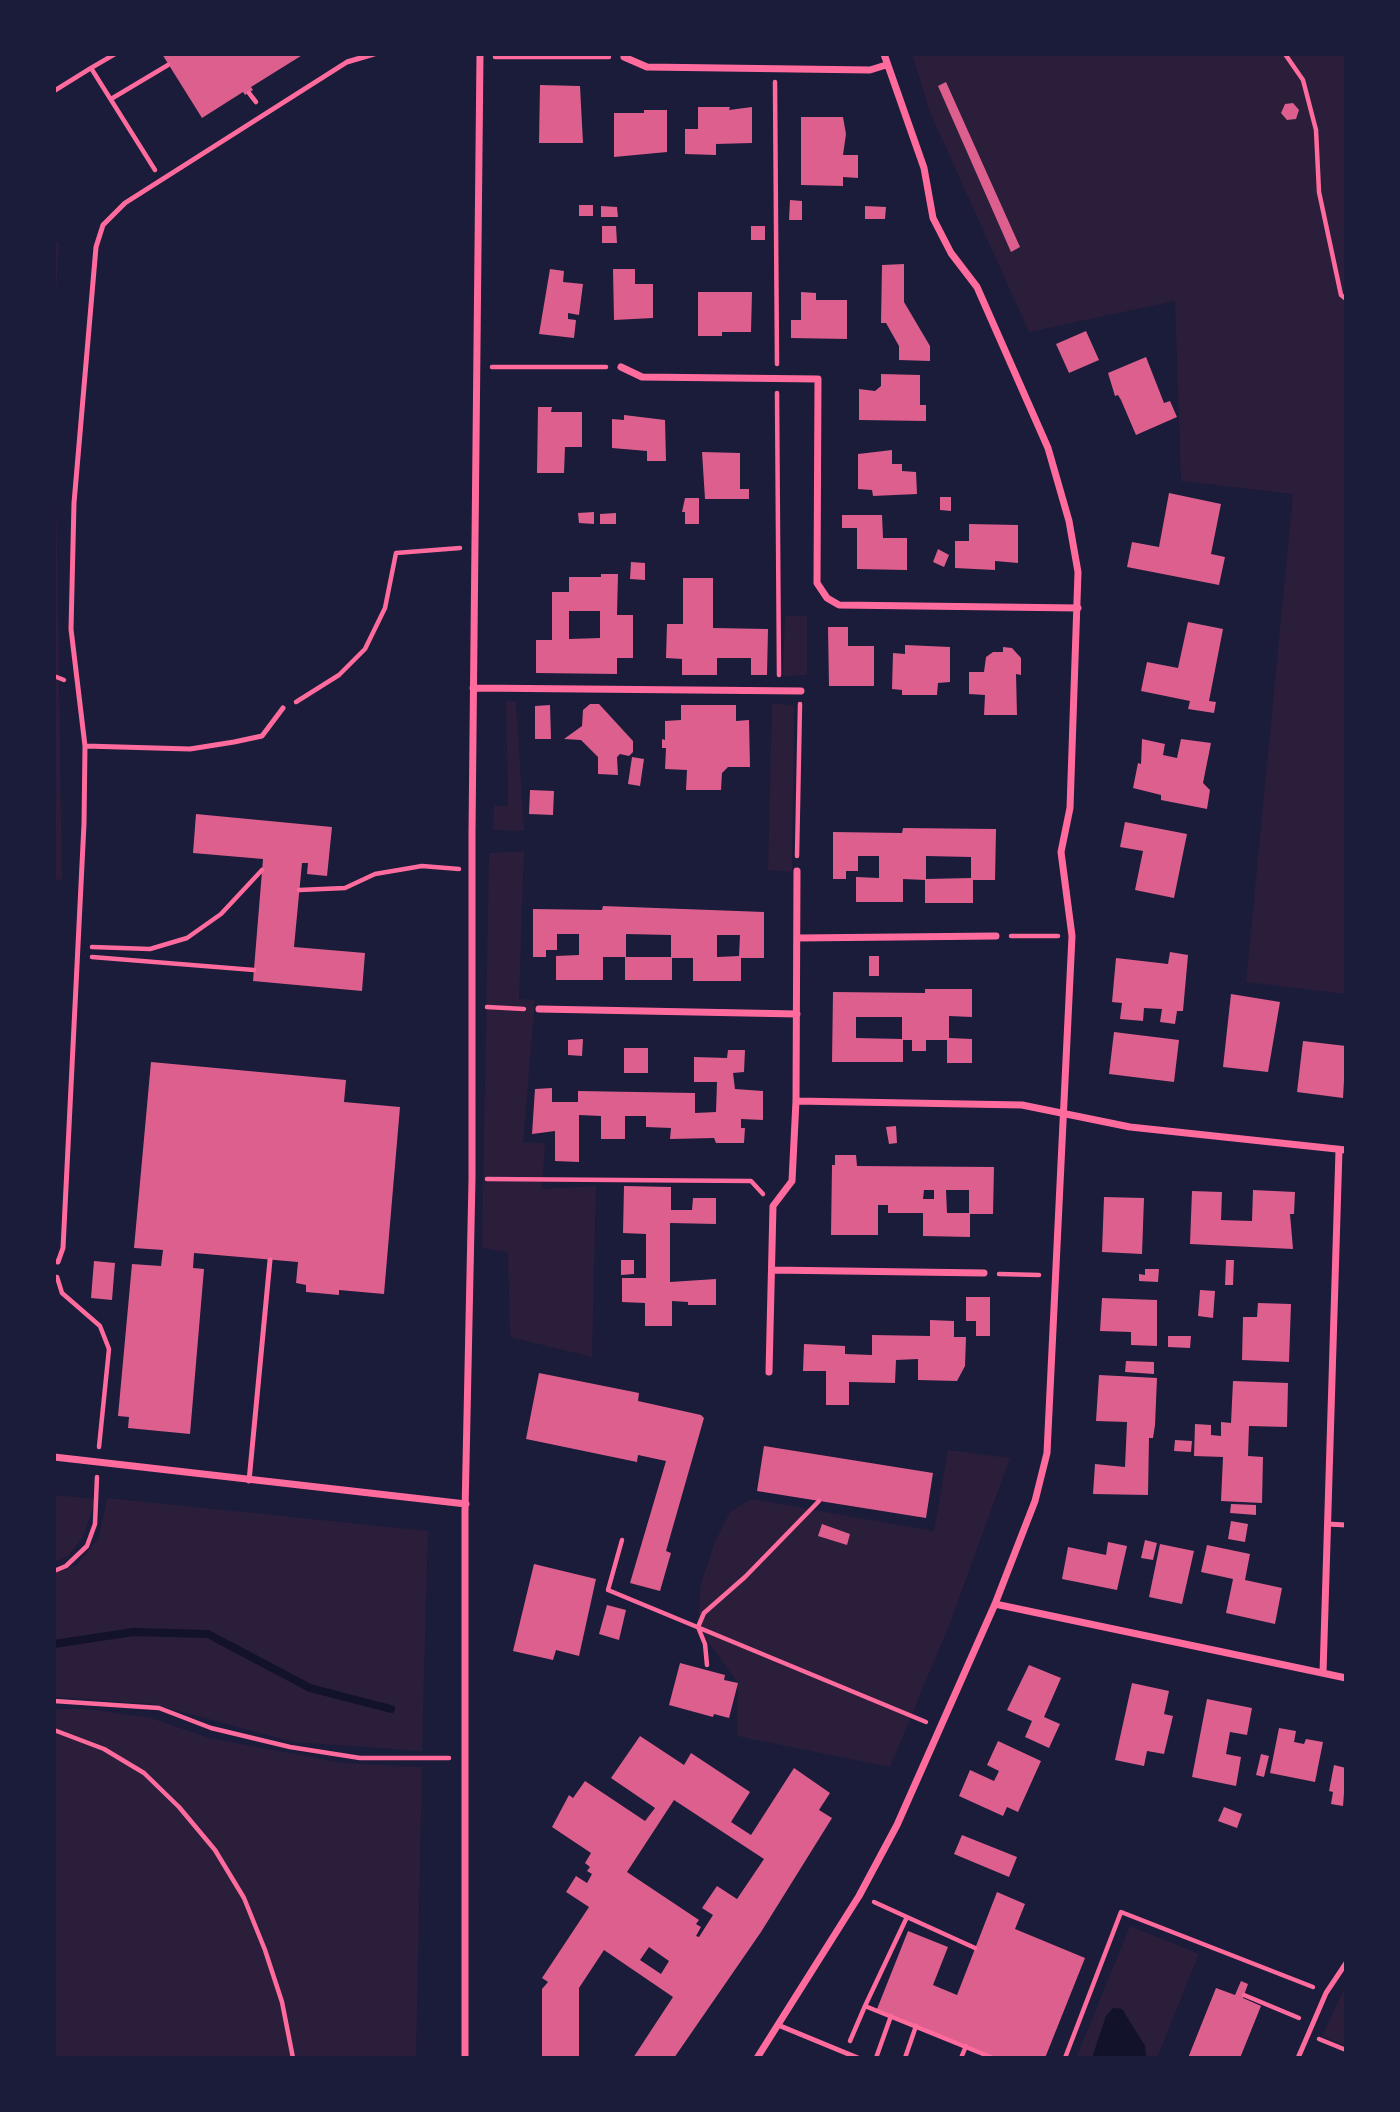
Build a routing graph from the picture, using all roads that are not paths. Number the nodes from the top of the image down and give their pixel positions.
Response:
1 (374, 54) edge
2 (884, 54) edge
3 (480, 56) edge
4 (624, 57) road end
5 (886, 65) junction
6 (621, 367) road end
7 (1078, 608) junction
8 (473, 688) junction
9 (801, 691) road end
10 (283, 708) road end
11 (85, 746) junction
12 (797, 871) road end
13 (996, 936) road end
14 (798, 938) junction
15 (539, 1009) road end
16 (797, 1014) junction
17 (796, 1101) junction
18 (1066, 1114) junction
19 (1343, 1150) edge
20 (270, 1260) dead end
21 (56, 1261) edge
22 (772, 1270) junction
23 (984, 1273) road end
24 (769, 1372) dead end
25 (54, 1457) edge
26 (249, 1481) junction
27 (466, 1504) junction
28 (1327, 1524) junction
29 (1346, 1525) edge
30 (995, 1604) junction
31 (1324, 1673) junction
32 (1346, 1678) edge
33 (1346, 1963) edge
34 (778, 2025) junction
35 (465, 2058) edge
36 (757, 2058) edge
37 (858, 2058) edge
38 (1298, 2058) edge

1 - 11 lane
2 - 5 street
3 - 8 street
4 - 5 street
5 - 7 street
6 - 7 street
7 - 18 street
8 - 9 street
8 - 27 street
10 - 11 lane
11 - 21 lane
12 - 14 street
13 - 14 street
14 - 16 street
15 - 16 street
16 - 17 street
17 - 18 street
17 - 22 street
18 - 19 street
18 - 30 street
19 - 28 street
20 - 26 lane
22 - 23 street
22 - 24 street
25 - 26 street
26 - 27 street
27 - 35 street
28 - 29 lane
28 - 31 street
30 - 31 street
30 - 34 street
31 - 32 street
33 - 38 lane
34 - 36 street
34 - 37 lane

